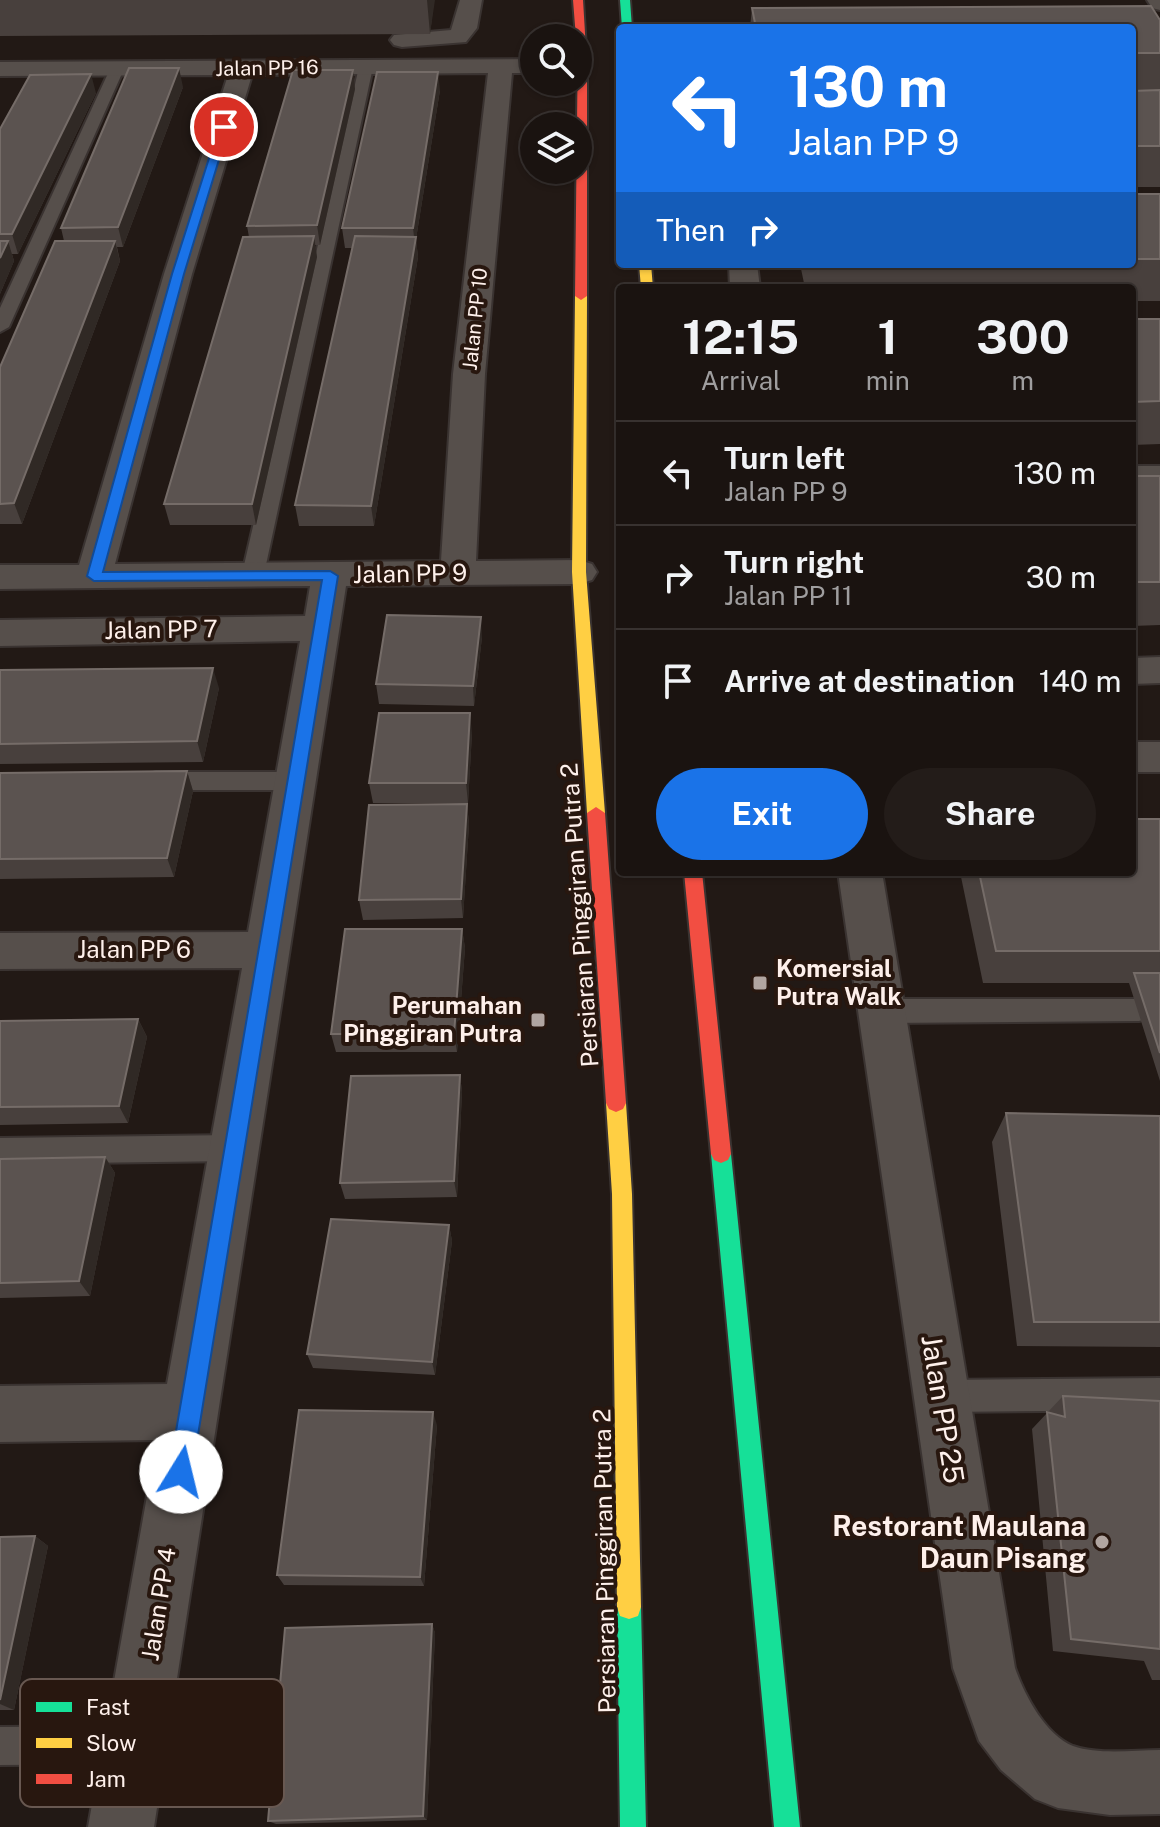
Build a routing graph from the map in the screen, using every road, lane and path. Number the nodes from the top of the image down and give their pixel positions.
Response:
1 (471, 0) edge
2 (578, 0) edge
3 (625, 0) edge
4 (579, 24) edge
5 (627, 24) edge
6 (371, 40) dead end
7 (39, 44) dead end
8 (5, 63) edge
9 (501, 66) junction
10 (520, 66) edge
11 (366, 67) junction
12 (117, 69) junction
13 (242, 69) junction
14 (580, 96) edge
15 (0, 327) edge
16 (1136, 476) edge
17 (1160, 476) edge
18 (579, 572) junction
19 (458, 573) junction
20 (253, 574) junction
21 (94, 576) junction
22 (330, 576) junction
23 (0, 577) edge
24 (322, 628) junction
25 (0, 633) edge
26 (1160, 670) edge
27 (1136, 671) edge
28 (1136, 757) edge
29 (1160, 757) edge
30 (607, 763) edge
31 (125, 781) edge
32 (297, 781) junction
33 (693, 876) edge
34 (861, 876) edge
35 (268, 950) junction
36 (0, 951) edge
37 (1139, 1010) edge
38 (882, 1011) junction
39 (235, 1148) junction
40 (0, 1151) edge
41 (1160, 1394) edge
42 (941, 1396) junction
43 (191, 1412) junction
44 (0, 1414) edge
45 (146, 1679) edge
46 (0, 1746) edge
47 (20, 1746) edge
48 (1160, 1782) edge
49 (124, 1807) edge
50 (121, 1827) edge
51 (633, 1827) edge
52 (787, 1827) edge

1 - 6 street
2 - 4 street, Persiaran Pinggiran Putra 2
3 - 5 street
7 - 8 street
8 - 12 street, Jalan PP 16
9 - 10 street, Jalan PP 16
9 - 11 street, Jalan PP 16
9 - 19 street, Jalan PP 10
11 - 13 street, Jalan PP 16
11 - 20 lane
12 - 13 street, Jalan PP 16
12 - 15 lane
13 - 21 street
14 - 18 street, Persiaran Pinggiran Putra 2
16 - 17 street
18 - 19 street, Jalan PP 9
18 - 30 street, Persiaran Pinggiran Putra 2
19 - 22 street, Jalan PP 9
20 - 21 street, Jalan PP 9
20 - 22 street, Jalan PP 9
21 - 23 street, Jalan PP 9
22 - 24 street, Jalan PP 4
24 - 25 street, Jalan PP 7
24 - 32 street, Jalan PP 4
26 - 27 street
28 - 29 street
30 - 51 street, Persiaran Pinggiran Putra 2
31 - 32 lane
32 - 35 street, Jalan PP 4
33 - 52 street
34 - 38 street, Jalan PP 25
35 - 36 street, Jalan PP 6
35 - 39 street, Jalan PP 4
37 - 38 lane
38 - 42 street, Jalan PP 25
39 - 40 lane
39 - 43 street, Jalan PP 4
41 - 42 lane
42 - 48 street, Jalan PP 25
43 - 44 street
43 - 45 street, Jalan PP 4
46 - 47 lane
49 - 50 street, Jalan PP 4

